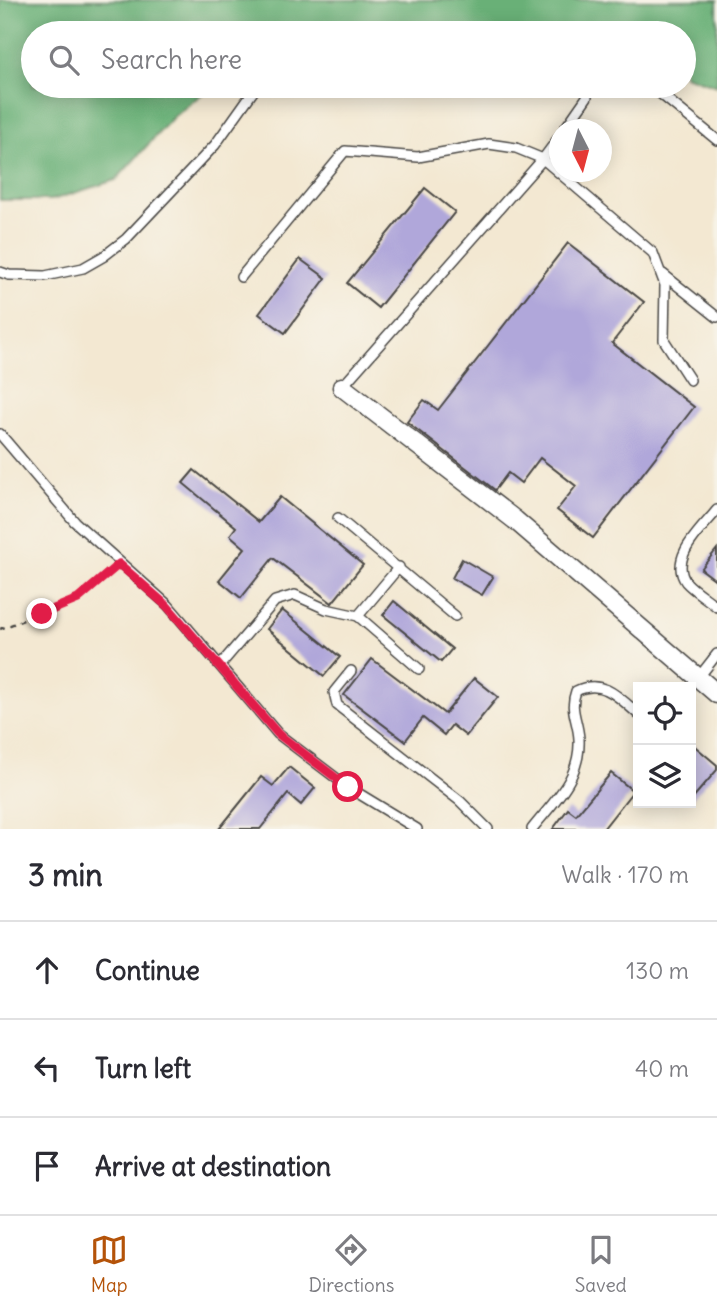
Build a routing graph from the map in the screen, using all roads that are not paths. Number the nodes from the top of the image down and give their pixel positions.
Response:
1 (248, 98) edge
2 (586, 98) edge
3 (666, 98) edge
4 (572, 119) edge
5 (717, 140) edge
6 (549, 150) edge
7 (543, 159) junction
8 (0, 272) edge
9 (663, 274) junction
10 (241, 277) dead end
11 (717, 317) edge
12 (690, 380) dead end
13 (342, 387) joint
14 (0, 434) edge
15 (717, 510) edge
16 (338, 518) dead end
17 (398, 567) junction
18 (717, 607) edge
19 (358, 616) junction
20 (455, 616) dead end
21 (717, 654) edge
22 (222, 664) junction
23 (419, 670) dead end
24 (351, 671) dead end
25 (699, 677) junction
26 (717, 694) edge
27 (633, 710) edge
28 (417, 829) edge
29 (488, 829) edge
30 (532, 829) edge

1 - 8 lane
2 - 4 lane
3 - 5 lane
6 - 7 lane
7 - 9 lane
7 - 10 lane
7 - 13 lane
9 - 11 lane
9 - 12 lane
13 - 25 street
14 - 22 lane
15 - 18 lane
16 - 17 lane
17 - 19 lane
17 - 20 lane
19 - 22 lane
19 - 23 lane
21 - 25 lane
22 - 28 lane
24 - 29 lane
25 - 26 street
27 - 30 lane

